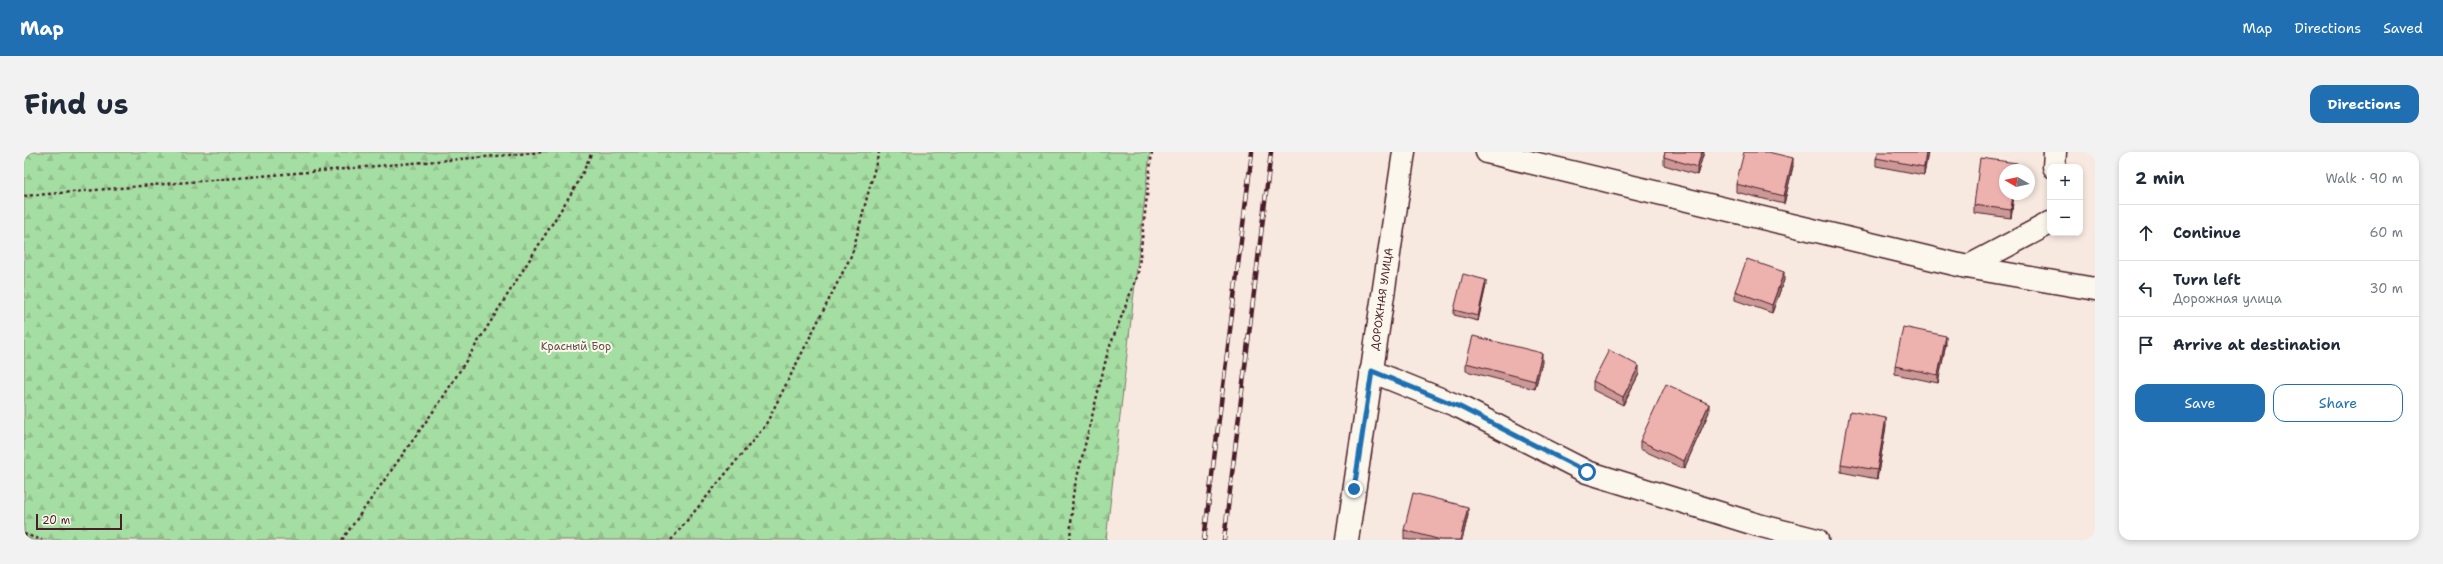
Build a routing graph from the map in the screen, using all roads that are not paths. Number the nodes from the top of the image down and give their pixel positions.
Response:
1 (1404, 152) edge
2 (1487, 152) edge
3 (2055, 152) edge
4 (2054, 164) edge
5 (2047, 225) edge
6 (1967, 266) junction
7 (2095, 289) edge
8 (1372, 371) junction
9 (1347, 540) edge
10 (1817, 540) edge

1 - 8 street, ДОРОЖНАЯ УЛИЦА
2 - 6 street
3 - 4 street
5 - 6 street
6 - 7 street
8 - 9 street, ДОРОЖНАЯ УЛИЦА
8 - 10 street

